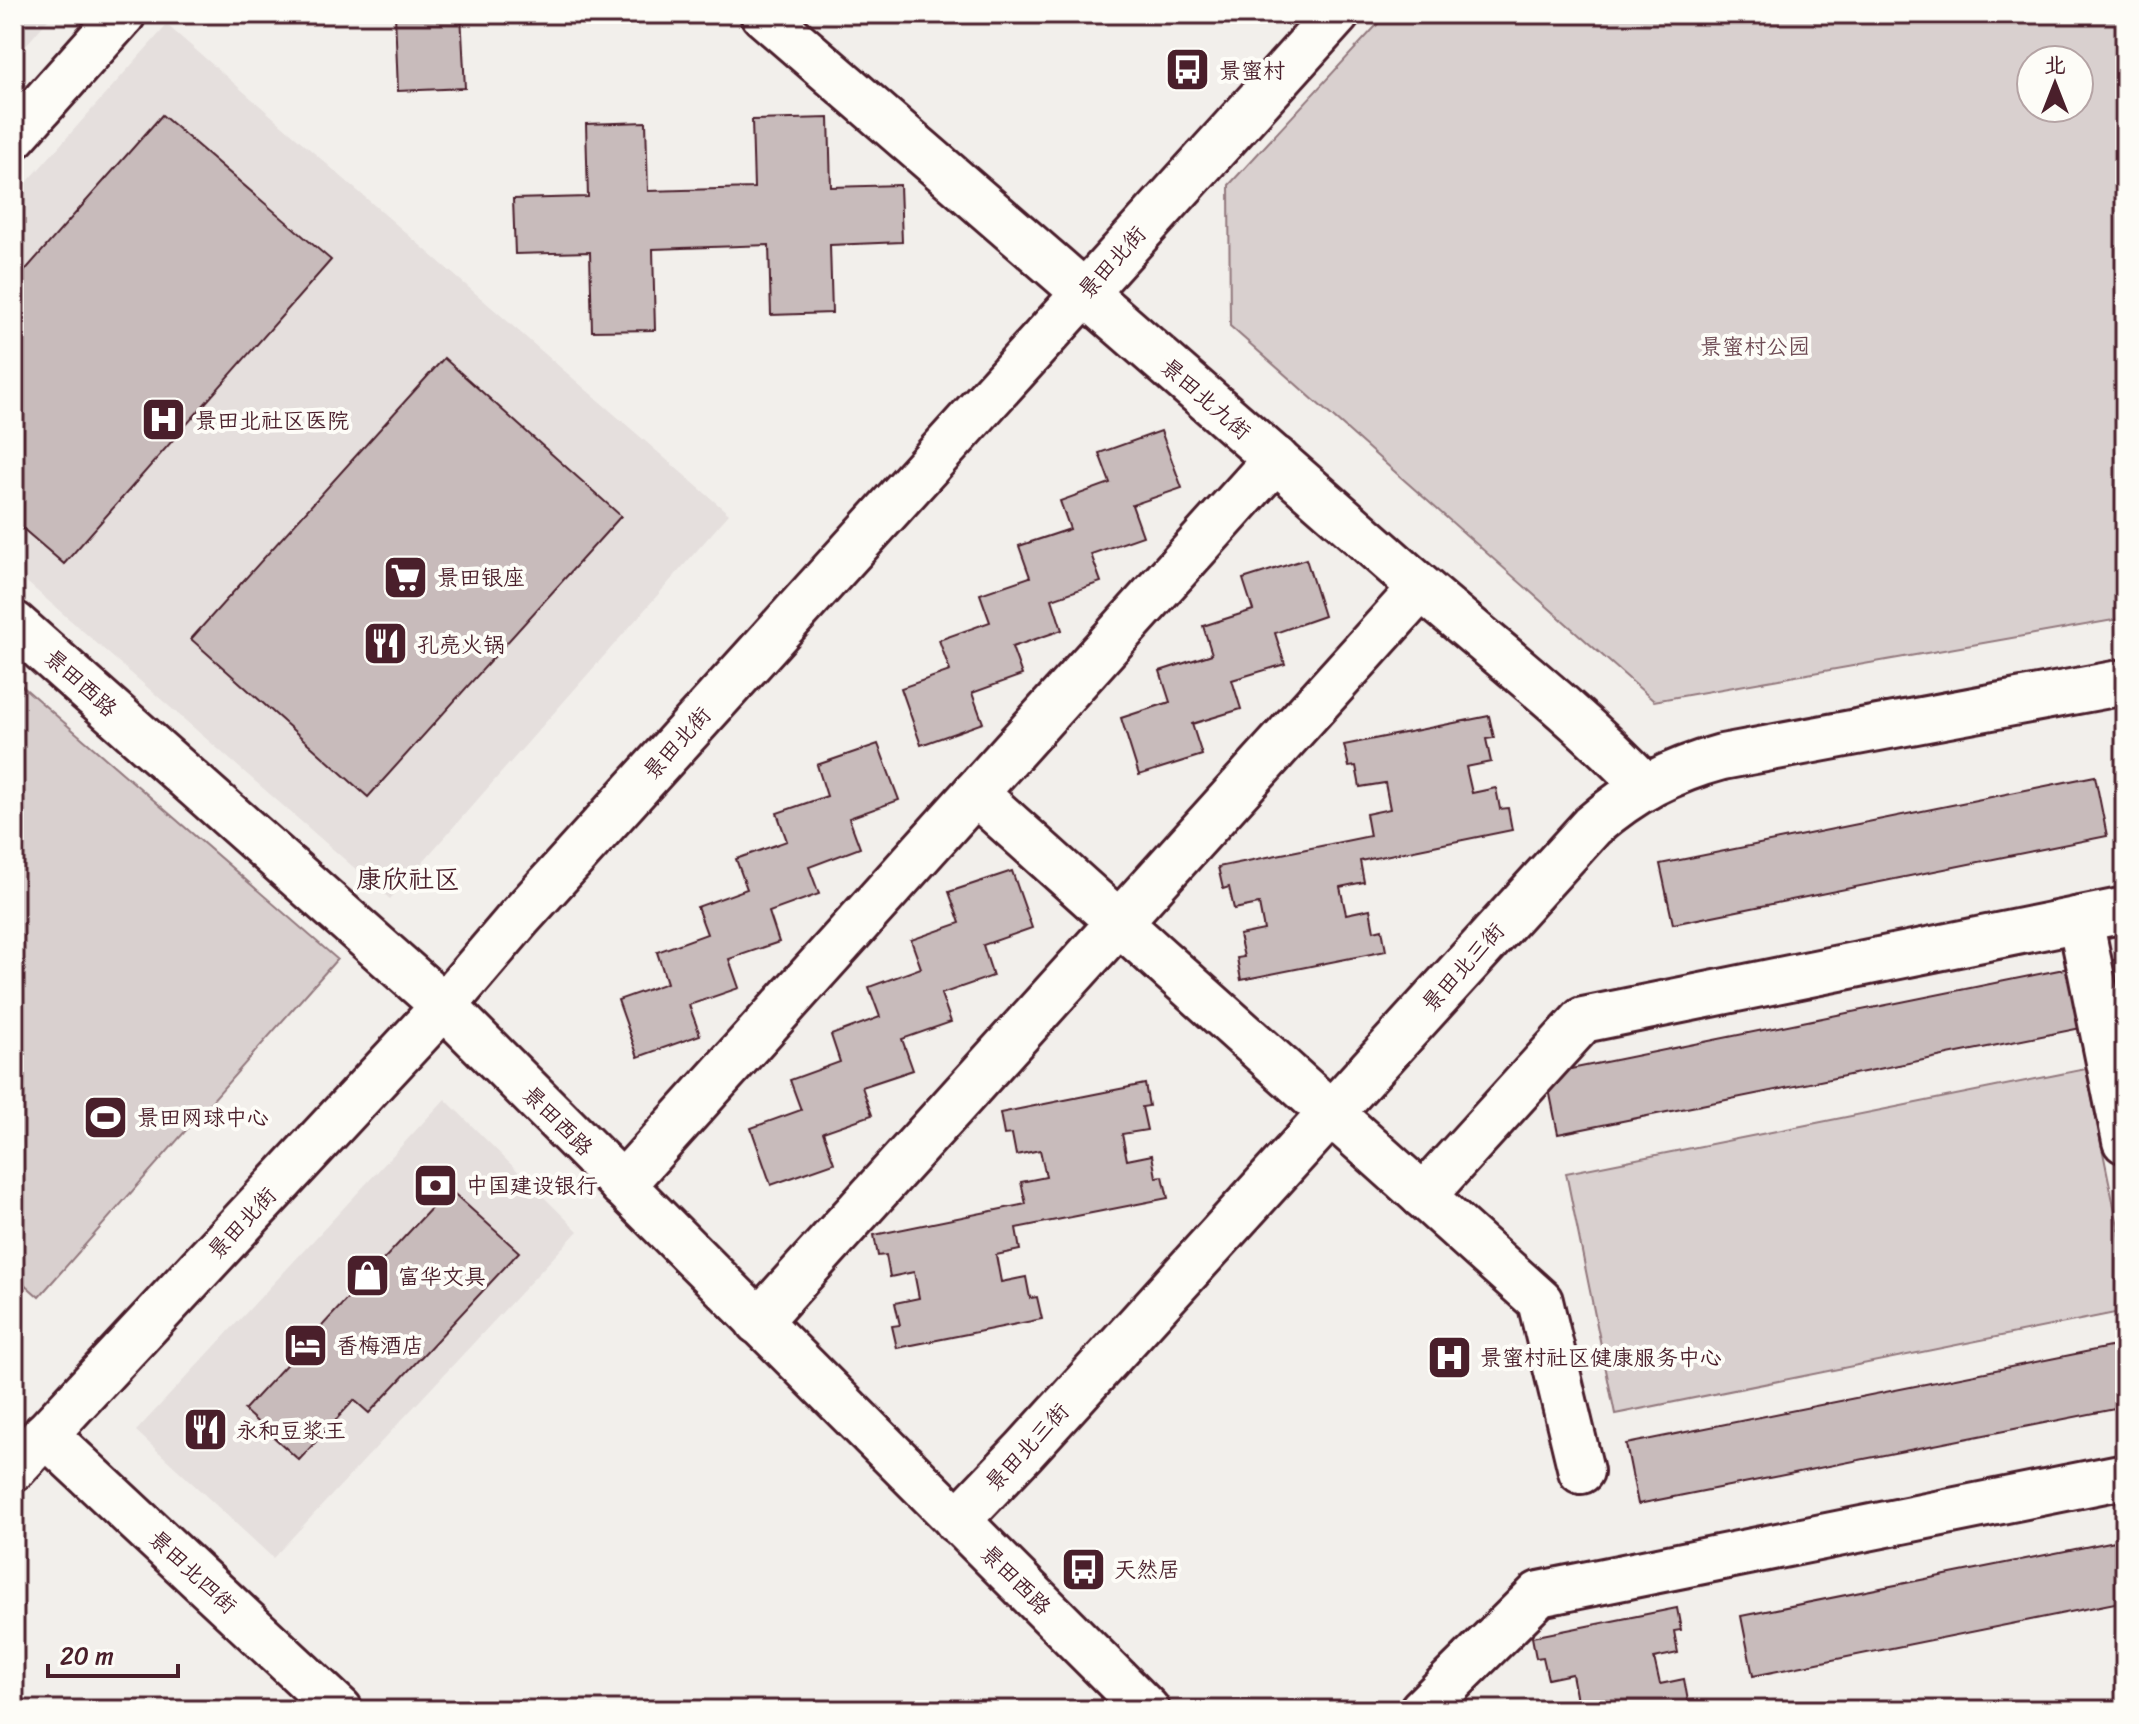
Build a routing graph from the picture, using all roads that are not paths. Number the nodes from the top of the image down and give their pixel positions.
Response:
1 (123, 14) edge
2 (763, 14) edge
3 (1337, 14) edge
4 (14, 136) edge
5 (1083, 293) junction
6 (1276, 459) junction
7 (1421, 588) junction
8 (14, 624) edge
9 (2125, 682) edge
10 (1646, 787) junction
11 (975, 793) junction
12 (2125, 910) edge
13 (2080, 919) junction
14 (1119, 922) junction
15 (444, 1006) junction
16 (1331, 1113) junction
17 (2125, 1141) edge
18 (622, 1185) junction
19 (1423, 1196) junction
20 (758, 1322) junction
21 (28, 1452) edge
22 (1581, 1471) dead end
23 (2125, 1476) edge
24 (957, 1521) junction
25 (297, 1710) edge
26 (340, 1710) edge
27 (1147, 1710) edge
28 (1422, 1710) edge

1 - 4 street
2 - 5 street, 景田北九街
3 - 5 street, 景田北街
5 - 6 street, 景田北九街
5 - 15 street, 景田北街
6 - 7 street, 景田北九街
6 - 11 street
7 - 10 street, 景田北九街
7 - 14 street
8 - 15 street, 景田西路
9 - 10 street, 景田北三街
10 - 16 street, 景田北三街
11 - 14 street
11 - 18 street
12 - 13 street
13 - 17 street
13 - 19 street
14 - 16 street
14 - 20 street
15 - 18 street, 景田西路
15 - 21 street, 景田北街
16 - 19 street
16 - 24 street, 景田北三街
18 - 20 street, 景田西路
19 - 22 street
20 - 24 street, 景田西路
21 - 25 street, 景田北四街
21 - 26 street, 景田北四街
23 - 28 street
24 - 27 street, 景田西路

